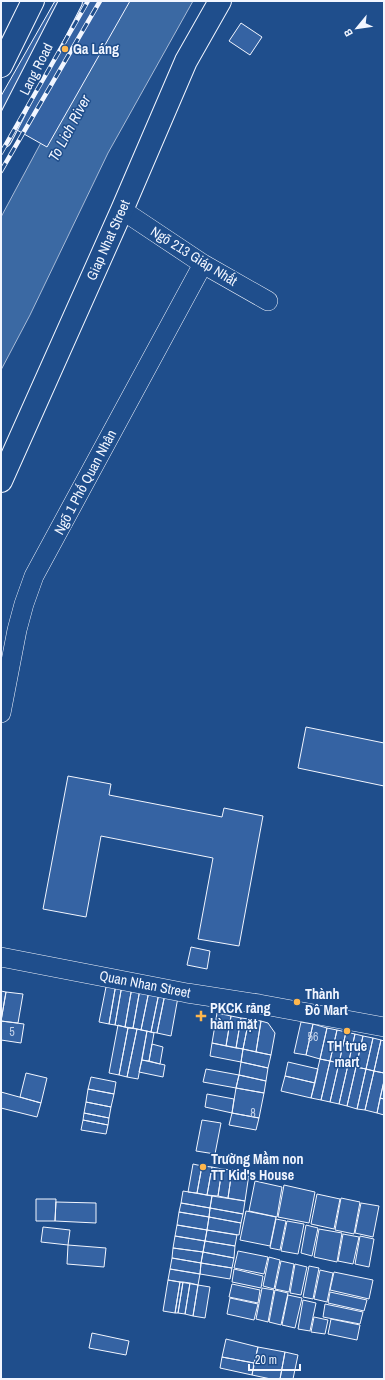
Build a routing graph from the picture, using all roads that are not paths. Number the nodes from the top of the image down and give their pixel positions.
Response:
1 (33, 1) edge
2 (71, 1) edge
3 (220, 1) edge
4 (1, 66) edge
5 (1, 137) edge
6 (122, 210) junction
7 (203, 264) junction
8 (268, 302) dead end
9 (1, 481) edge
10 (1, 713) edge
11 (1, 957) edge
12 (384, 1028) edge

1 - 4 main road
2 - 5 main road, Lang Road
3 - 6 main road, Giap Nhat Street
6 - 7 street, Ngõ 213 Giáp Nhất
6 - 9 main road, Giap Nhat Street
7 - 8 street, Ngõ 213 Giáp Nhất
7 - 10 street, Ngõ 1 Phố Quan Nhân
11 - 12 street, Quan Nhan Street

